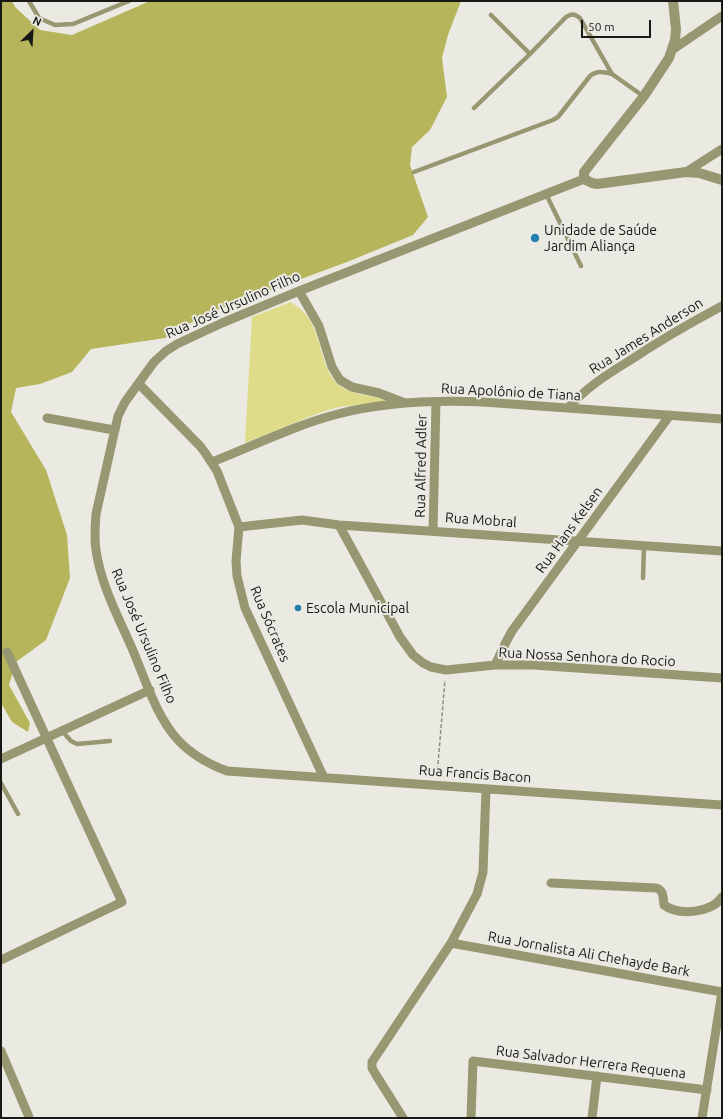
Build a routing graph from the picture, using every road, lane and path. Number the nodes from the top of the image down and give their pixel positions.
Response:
1 (29, 1) edge
2 (129, 1) edge
3 (673, 1) edge
4 (491, 15) dead end
5 (722, 16) edge
6 (672, 50) junction
7 (530, 54) junction
8 (612, 74) junction
9 (644, 96) junction
10 (474, 108) dead end
11 (722, 149) edge
12 (414, 172) dead end
13 (686, 172) junction
14 (584, 179) junction
15 (722, 180) edge
16 (546, 194) junction
17 (581, 266) dead end
18 (299, 291) junction
19 (722, 306) edge
20 (139, 384) junction
21 (436, 402) junction
22 (407, 403) junction
23 (568, 408) junction
24 (670, 415) junction
25 (46, 418) dead end
26 (722, 419) edge
27 (114, 430) junction
28 (212, 462) junction
29 (339, 525) junction
30 (239, 527) junction
31 (433, 531) junction
32 (578, 541) junction
33 (644, 545) junction
34 (722, 551) edge
35 (643, 578) dead end
36 (7, 652) dead end
37 (495, 666) junction
38 (446, 670) junction
39 (722, 678) edge
40 (150, 690) junction
41 (62, 731) junction
42 (47, 738) junction
43 (110, 741) dead end
44 (1, 759) edge
45 (227, 771) joint
46 (324, 778) junction
47 (1, 782) edge
48 (436, 786) junction
49 (486, 789) junction
50 (722, 805) edge
51 (18, 814) dead end
52 (550, 883) dead end
53 (722, 897) edge
54 (451, 943) junction
55 (1, 960) edge
56 (722, 992) edge
57 (1, 1051) edge
58 (597, 1076) junction
59 (707, 1090) junction
60 (29, 1117) dead end
61 (403, 1118) edge
62 (471, 1118) edge
63 (592, 1118) edge
64 (702, 1118) edge

1 - 2 lane
3 - 6 street
4 - 7 lane
5 - 6 street
6 - 9 street
7 - 8 lane
7 - 10 lane
8 - 9 lane
8 - 12 lane
9 - 14 street
11 - 13 street
13 - 14 street
13 - 15 street
14 - 16 street, Rua José Ursulino Filho
16 - 17 lane
16 - 18 street, Rua José Ursulino Filho
18 - 20 street, Rua José Ursulino Filho
18 - 22 street
19 - 23 street, Rua James Anderson
20 - 27 street, Rua José Ursulino Filho
20 - 28 street, Rua Sócrates
21 - 22 street, Rua Apolônio de Tiana
21 - 23 street, Rua Apolônio de Tiana
21 - 31 street, Rua Alfred Adler
22 - 28 street, Rua Apolônio de Tiana
23 - 24 street, Rua Apolônio de Tiana
24 - 26 street, Rua Apolônio de Tiana
24 - 32 street, Rua Hans Kelsen
25 - 27 street
27 - 40 street, Rua José Ursulino Filho
28 - 30 street, Rua Sócrates
29 - 30 street, Rua Mobral
29 - 31 street, Rua Mobral
29 - 38 street, Rua Nossa Senhora do Rocio
30 - 46 street, Rua Sócrates
31 - 32 street, Rua Mobral
32 - 33 street, Rua Mobral
32 - 37 street, Rua Hans Kelsen
33 - 34 street, Rua Mobral
33 - 35 lane
36 - 42 street
37 - 38 street, Rua Nossa Senhora do Rocio
37 - 39 street, Rua Nossa Senhora do Rocio
38 - 48 path
40 - 41 street
40 - 45 street, Rua José Ursulino Filho
41 - 42 street
41 - 43 lane
42 - 44 street
42 - 55 street
45 - 46 street, Rua Francis Bacon
46 - 48 street, Rua Francis Bacon
47 - 51 lane
48 - 49 street, Rua Francis Bacon
49 - 50 street, Rua Francis Bacon
49 - 54 street
52 - 53 street
54 - 56 street, Rua Jornalista Ali Chehayde Bark
54 - 61 street
56 - 59 street
57 - 60 street
58 - 59 street, Rua Salvador Herrera Requena
58 - 62 street, Rua Salvador Herrera Requena
58 - 63 street
59 - 64 street

